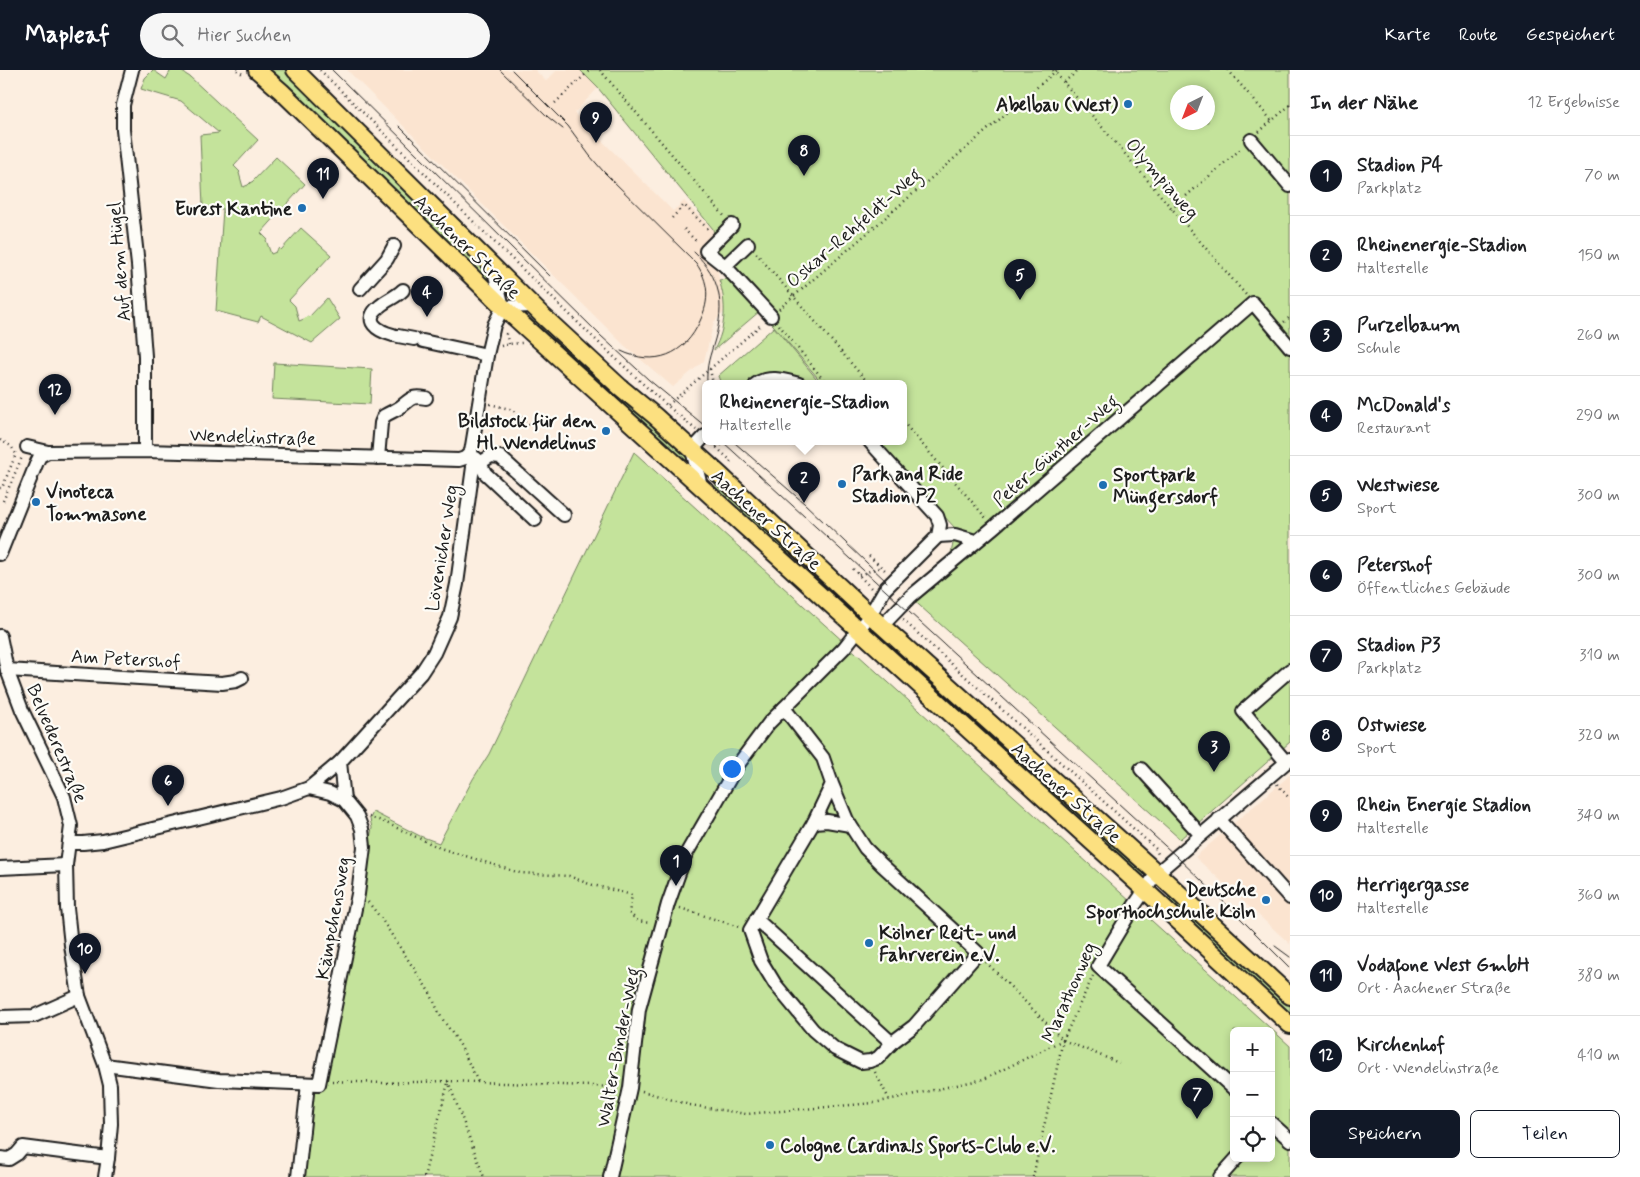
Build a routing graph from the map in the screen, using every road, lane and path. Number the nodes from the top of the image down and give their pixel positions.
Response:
1 (132, 70) edge
2 (256, 70) edge
3 (295, 70) edge
4 (320, 70) edge
5 (590, 70) edge
6 (1079, 70) edge
7 (1228, 70) edge
8 (1055, 71) edge
9 (1064, 82) junction
10 (555, 103) dead end
11 (1290, 105) edge
12 (1272, 121) junction
13 (1251, 140) junction
14 (1290, 186) edge
15 (1171, 209) junction
16 (672, 218) dead end
17 (732, 225) dead end
18 (684, 229) dead end
19 (714, 235) dead end
20 (748, 244) dead end
21 (394, 246) dead end
22 (709, 253) junction
23 (725, 266) junction
24 (493, 267) junction
25 (360, 289) dead end
26 (403, 290) dead end
27 (1254, 303) junction
28 (533, 306) junction
29 (503, 307) junction
30 (771, 316) junction
31 (530, 344) dead end
32 (1290, 347) edge
33 (487, 355) junction
34 (710, 368) junction
35 (712, 380) edge
36 (765, 380) edge
37 (786, 380) edge
38 (824, 380) edge
39 (426, 398) dead end
40 (490, 404) dead end
41 (668, 405) junction
42 (532, 427) dead end
43 (907, 427) edge
44 (702, 433) edge
45 (702, 439) edge
46 (0, 440) edge
47 (714, 445) edge
48 (721, 445) edge
49 (873, 445) edge
50 (716, 447) junction
51 (25, 450) joint
52 (692, 450) junction
53 (145, 451) junction
54 (48, 452) junction
55 (471, 452) junction
56 (378, 458) junction
57 (731, 460) dead end
58 (480, 463) junction
59 (8, 470) junction
60 (15, 474) junction
61 (701, 486) junction
62 (0, 488) edge
63 (2, 502) edge
64 (564, 515) dead end
65 (535, 520) dead end
66 (994, 527) junction
67 (924, 536) dead end
68 (938, 536) junction
69 (976, 541) junction
70 (0, 554) edge
71 (869, 556) dead end
72 (881, 567) junction
73 (859, 575) dead end
74 (894, 579) junction
75 (901, 618) dead end
76 (876, 621) junction
77 (858, 630) junction
78 (0, 636) edge
79 (7, 670) junction
80 (1290, 670) edge
81 (242, 678) dead end
82 (784, 708) junction
83 (340, 762) junction
84 (1285, 763) edge
85 (1141, 769) dead end
86 (832, 784) junction
87 (1278, 785) dead end
88 (309, 788) junction
89 (1289, 798) edge
90 (344, 800) junction
91 (357, 816) junction
92 (1219, 819) junction
93 (814, 822) junction
94 (850, 825) junction
95 (1201, 835) junction
96 (69, 843) junction
97 (66, 865) junction
98 (0, 868) edge
99 (1160, 870) junction
100 (1146, 890) junction
101 (358, 894) junction
102 (1290, 898) edge
103 (668, 904) junction
104 (662, 924) junction
105 (753, 925) junction
106 (978, 954) junction
107 (1098, 966) junction
108 (79, 996) junction
109 (1290, 996) edge
110 (0, 1017) edge
111 (1290, 1025) edge
112 (1063, 1040) junction
113 (892, 1044) junction
114 (870, 1061) junction
115 (1119, 1063) dead end
116 (105, 1065) junction
117 (448, 1081) junction
118 (478, 1082) junction
119 (319, 1083) junction
120 (1230, 1085) edge
121 (630, 1088) junction
122 (889, 1100) junction
123 (1275, 1127) edge
124 (1290, 1140) edge
125 (0, 1158) edge
126 (108, 1158) junction
127 (1233, 1162) edge
128 (105, 1177) edge
129 (298, 1177) edge
130 (424, 1177) edge
131 (484, 1177) edge
132 (610, 1177) edge
133 (1033, 1177) edge
134 (1220, 1177) edge

1 - 53 street, Auf dem Hügel
2 - 29 main road, Aachener Straße
3 - 24 main road, Aachener Straße
4 - 41 path
5 - 10 path
6 - 9 path
7 - 12 path
8 - 9 path, Olympiaweg
8 - 30 path, Oskar-Rehfeldt-Weg
9 - 15 path, Olympiaweg
11 - 12 path
12 - 13 path
13 - 14 street
13 - 15 path
15 - 27 path, Olympiaweg
16 - 19 path
17 - 22 street
18 - 22 path
20 - 23 street
21 - 25 street
22 - 23 street
23 - 30 street
24 - 28 main road, Aachener Straße
24 - 29 street
26 - 33 street
27 - 32 street
27 - 66 street, Peter-Günther-Weg
28 - 29 street
28 - 52 main road, Aachener Straße
29 - 33 street
29 - 61 main road, Aachener Straße
30 - 34 path, Oskar-Rehfeldt-Weg
30 - 38 path
31 - 33 path
33 - 55 street
34 - 35 path
34 - 41 path, Oskar-Rehfeldt-Weg
36 - 37 street
39 - 56 street
40 - 42 path
41 - 44 path
43 - 66 path
45 - 52 street
46 - 59 path
47 - 50 path
48 - 50 path
49 - 68 street
50 - 57 path
51 - 54 street, Wendelinstraße
51 - 60 path
52 - 61 street
52 - 76 main road, Aachener Straße
53 - 54 street, Wendelinstraße
53 - 56 street, Wendelinstraße
54 - 70 street
55 - 56 street, Wendelinstraße
55 - 58 street
55 - 83 street, Lövenicher Weg
58 - 64 street
58 - 65 street
59 - 60 path
59 - 62 path
60 - 63 path
61 - 77 main road, Aachener Straße
66 - 69 street, Peter-Günther-Weg
67 - 74 street
68 - 69 street
68 - 74 street
69 - 76 street, Peter-Günther-Weg
71 - 72 path
72 - 73 path
72 - 74 path
74 - 76 street
75 - 99 path
76 - 77 street, Walter-Binder-Weg
76 - 99 main road, Aachener Straße
77 - 82 street, Walter-Binder-Weg
77 - 100 main road, Aachener Straße
78 - 79 street, Belvederestraße
79 - 81 street, Am Petershof
79 - 96 street, Belvederestraße
80 - 84 street
82 - 86 street
82 - 103 street, Walter-Binder-Weg
83 - 88 street, Lövenicher Weg
83 - 90 street
84 - 92 street
85 - 95 street
86 - 93 street
86 - 94 street
87 - 89 path
88 - 90 street, Kämpchensweg
88 - 96 street, Lövenicher Weg
90 - 91 street, Kämpchensweg
91 - 101 street, Kämpchensweg
91 - 104 path
92 - 95 street
92 - 102 street
93 - 94 street
93 - 105 street
94 - 106 street
95 - 99 street
96 - 97 street, Belvederestraße
97 - 98 street
97 - 108 street, Belvederestraße
99 - 100 street
99 - 109 main road, Aachener Straße
100 - 107 street, Marathonweg
100 - 111 main road, Aachener Straße
101 - 118 path
101 - 119 street, Kämpchensweg
103 - 104 street, Walter-Binder-Weg
103 - 105 path
104 - 121 street, Walter-Binder-Weg
105 - 113 street
105 - 114 street
106 - 112 path
106 - 113 street
107 - 112 path, Marathonweg
107 - 120 street
108 - 110 street
108 - 116 street, Belvederestraße
112 - 115 path
112 - 122 path
112 - 133 path, Marathonweg
113 - 114 street
114 - 122 path
116 - 119 street
116 - 126 street, Belvederestraße
117 - 118 path
117 - 119 path
117 - 130 path
117 - 131 path
118 - 121 path
119 - 129 street, Kämpchensweg
121 - 122 path
121 - 132 street, Walter-Binder-Weg
123 - 124 street
125 - 126 street
126 - 128 street, Belvederestraße
127 - 134 street

